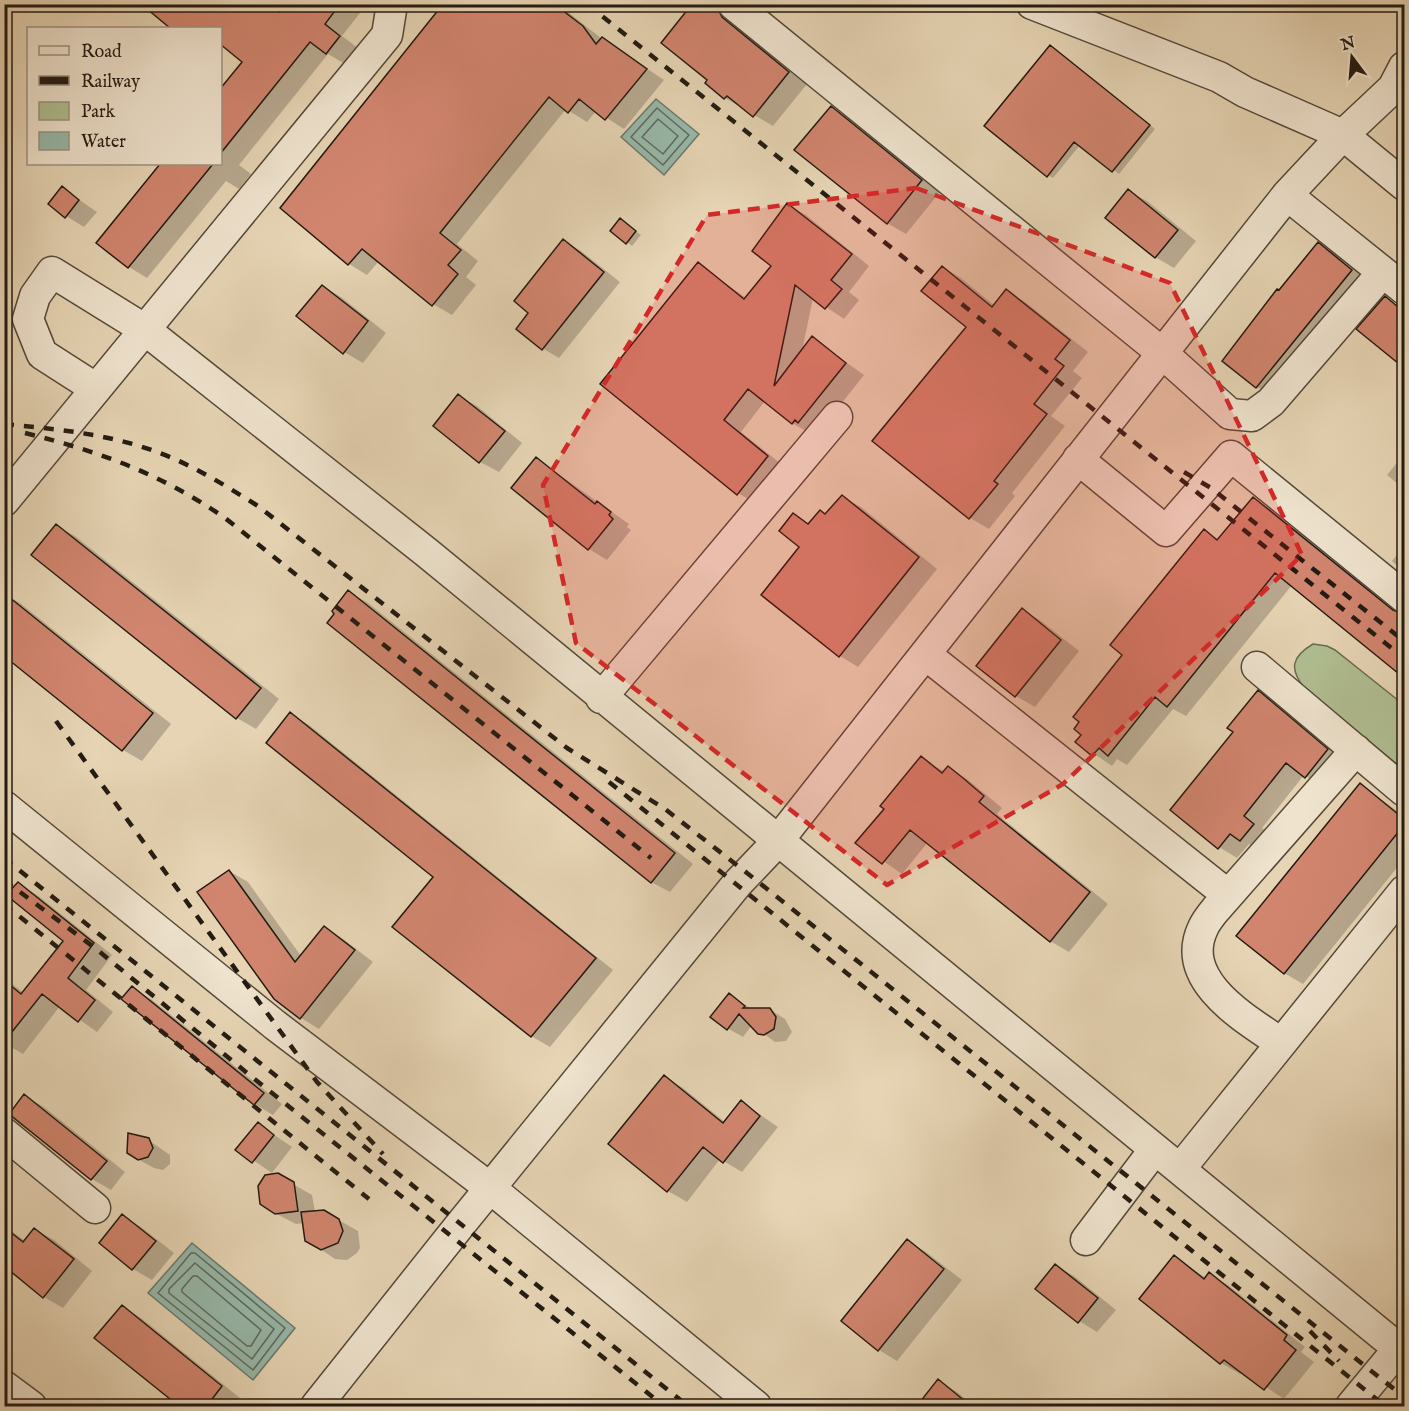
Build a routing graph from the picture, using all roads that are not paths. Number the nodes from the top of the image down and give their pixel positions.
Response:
1 (392, 4) edge
2 (733, 4) edge
3 (1032, 4) edge
4 (1404, 67) edge
5 (1343, 135) junction
6 (1404, 185) edge
7 (1287, 195) junction
8 (1394, 281) edge
9 (144, 329) junction
10 (1161, 352) junction
11 (95, 388) junction
12 (837, 417) dead end
13 (1078, 459) junction
14 (4, 501) edge
15 (1404, 597) edge
16 (925, 654) junction
17 (1257, 667) dead end
18 (601, 698) junction
19 (1356, 750) junction
20 (1404, 791) edge
21 (4, 806) edge
22 (777, 842) junction
23 (1404, 891) edge
24 (1228, 895) junction
25 (1281, 1043) junction
26 (4, 1133) edge
27 (1155, 1149) junction
28 (1180, 1169) junction
29 (490, 1188) junction
30 (95, 1208) dead end
31 (1086, 1240) dead end
32 (1403, 1348) edge
33 (4, 1386) edge
34 (31, 1407) edge
35 (316, 1407) edge
36 (756, 1407) edge
37 (1351, 1407) edge

1 - 9 lane
2 - 10 lane
3 - 5 lane
4 - 5 lane
5 - 6 lane
5 - 7 lane
7 - 8 lane
7 - 10 lane
8 - 10 lane
9 - 11 lane
9 - 11 lane
9 - 18 lane
10 - 13 lane
11 - 14 lane
12 - 18 lane
13 - 15 lane
13 - 16 lane
16 - 22 lane
16 - 24 lane
17 - 19 lane
18 - 22 lane
19 - 20 lane
19 - 24 lane
21 - 29 lane
22 - 27 lane
22 - 29 lane
23 - 25 lane
24 - 25 lane
25 - 28 lane
26 - 30 lane
27 - 28 lane
27 - 31 lane
28 - 32 lane
29 - 35 lane
29 - 36 lane
32 - 37 lane
33 - 34 lane

